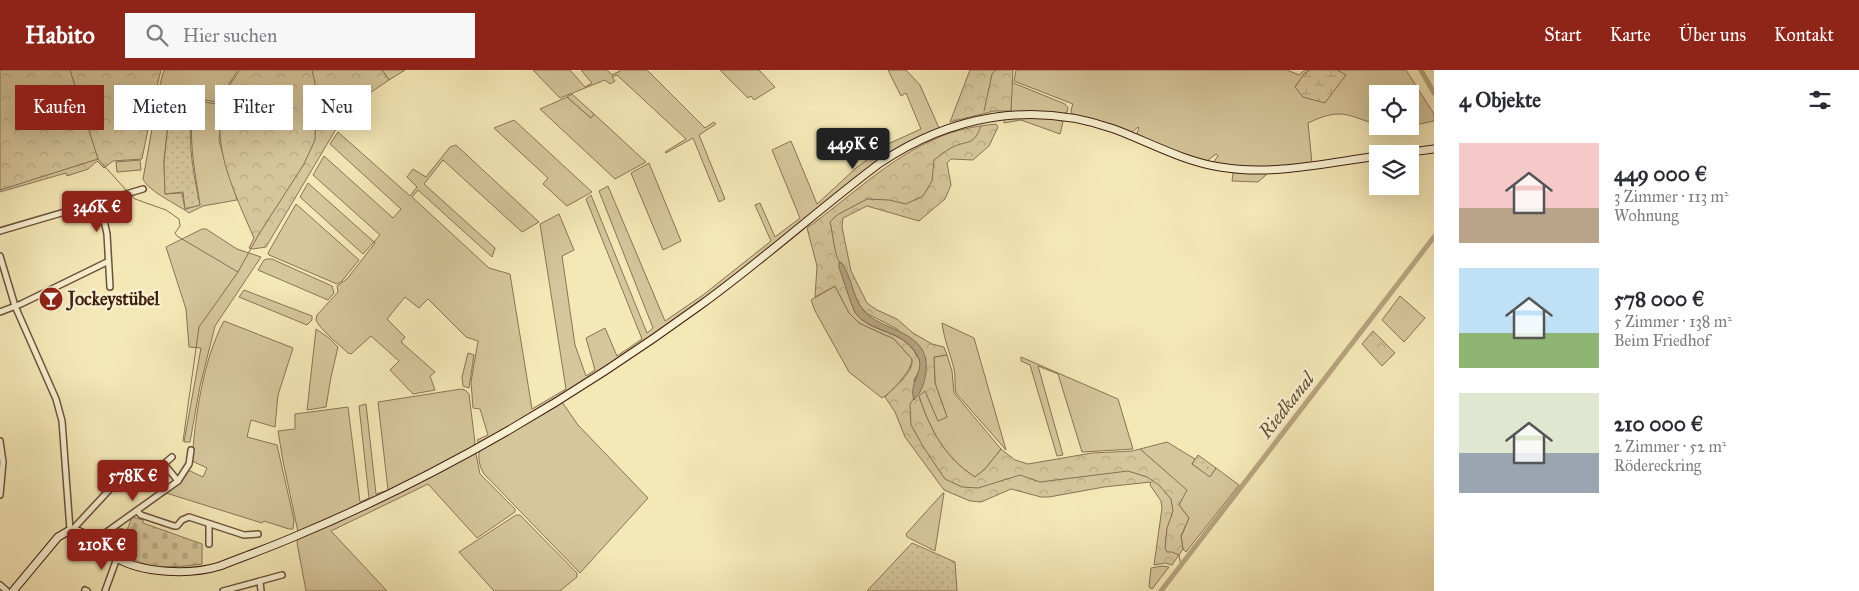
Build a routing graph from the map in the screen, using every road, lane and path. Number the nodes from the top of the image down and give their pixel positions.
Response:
1 (1434, 149) edge
2 (1419, 151) edge
3 (1369, 157) edge
4 (143, 189) dead end
5 (100, 202) junction
6 (0, 231) edge
7 (0, 256) edge
8 (107, 262) junction
9 (110, 287) dead end
10 (14, 306) junction
11 (0, 312) edge
12 (0, 441) edge
13 (191, 450) dead end
14 (172, 457) dead end
15 (164, 464) junction
16 (152, 474) dead end
17 (178, 481) junction
18 (111, 488) dead end
19 (0, 495) edge
20 (137, 511) junction
21 (209, 524) junction
22 (71, 529) junction
23 (258, 534) dead end
24 (94, 541) junction
25 (209, 544) dead end
26 (117, 558) junction
27 (282, 575) dead end
28 (260, 581) junction
29 (0, 585) edge
30 (7, 591) edge
31 (12, 591) edge
32 (105, 591) edge
33 (223, 591) edge
34 (261, 591) edge

1 - 2 main road
3 - 26 main road
4 - 5 street
5 - 6 street
5 - 8 street
7 - 10 street
8 - 9 street
8 - 10 street
10 - 11 street
10 - 22 street
12 - 19 street
13 - 17 street
14 - 15 street
15 - 16 street
15 - 17 street
17 - 20 street
18 - 22 street
20 - 21 street
20 - 24 street
21 - 23 street
21 - 25 street
22 - 24 main road
22 - 31 main road
24 - 26 main road
26 - 32 street
27 - 28 street
28 - 33 street
28 - 34 street
29 - 30 street

